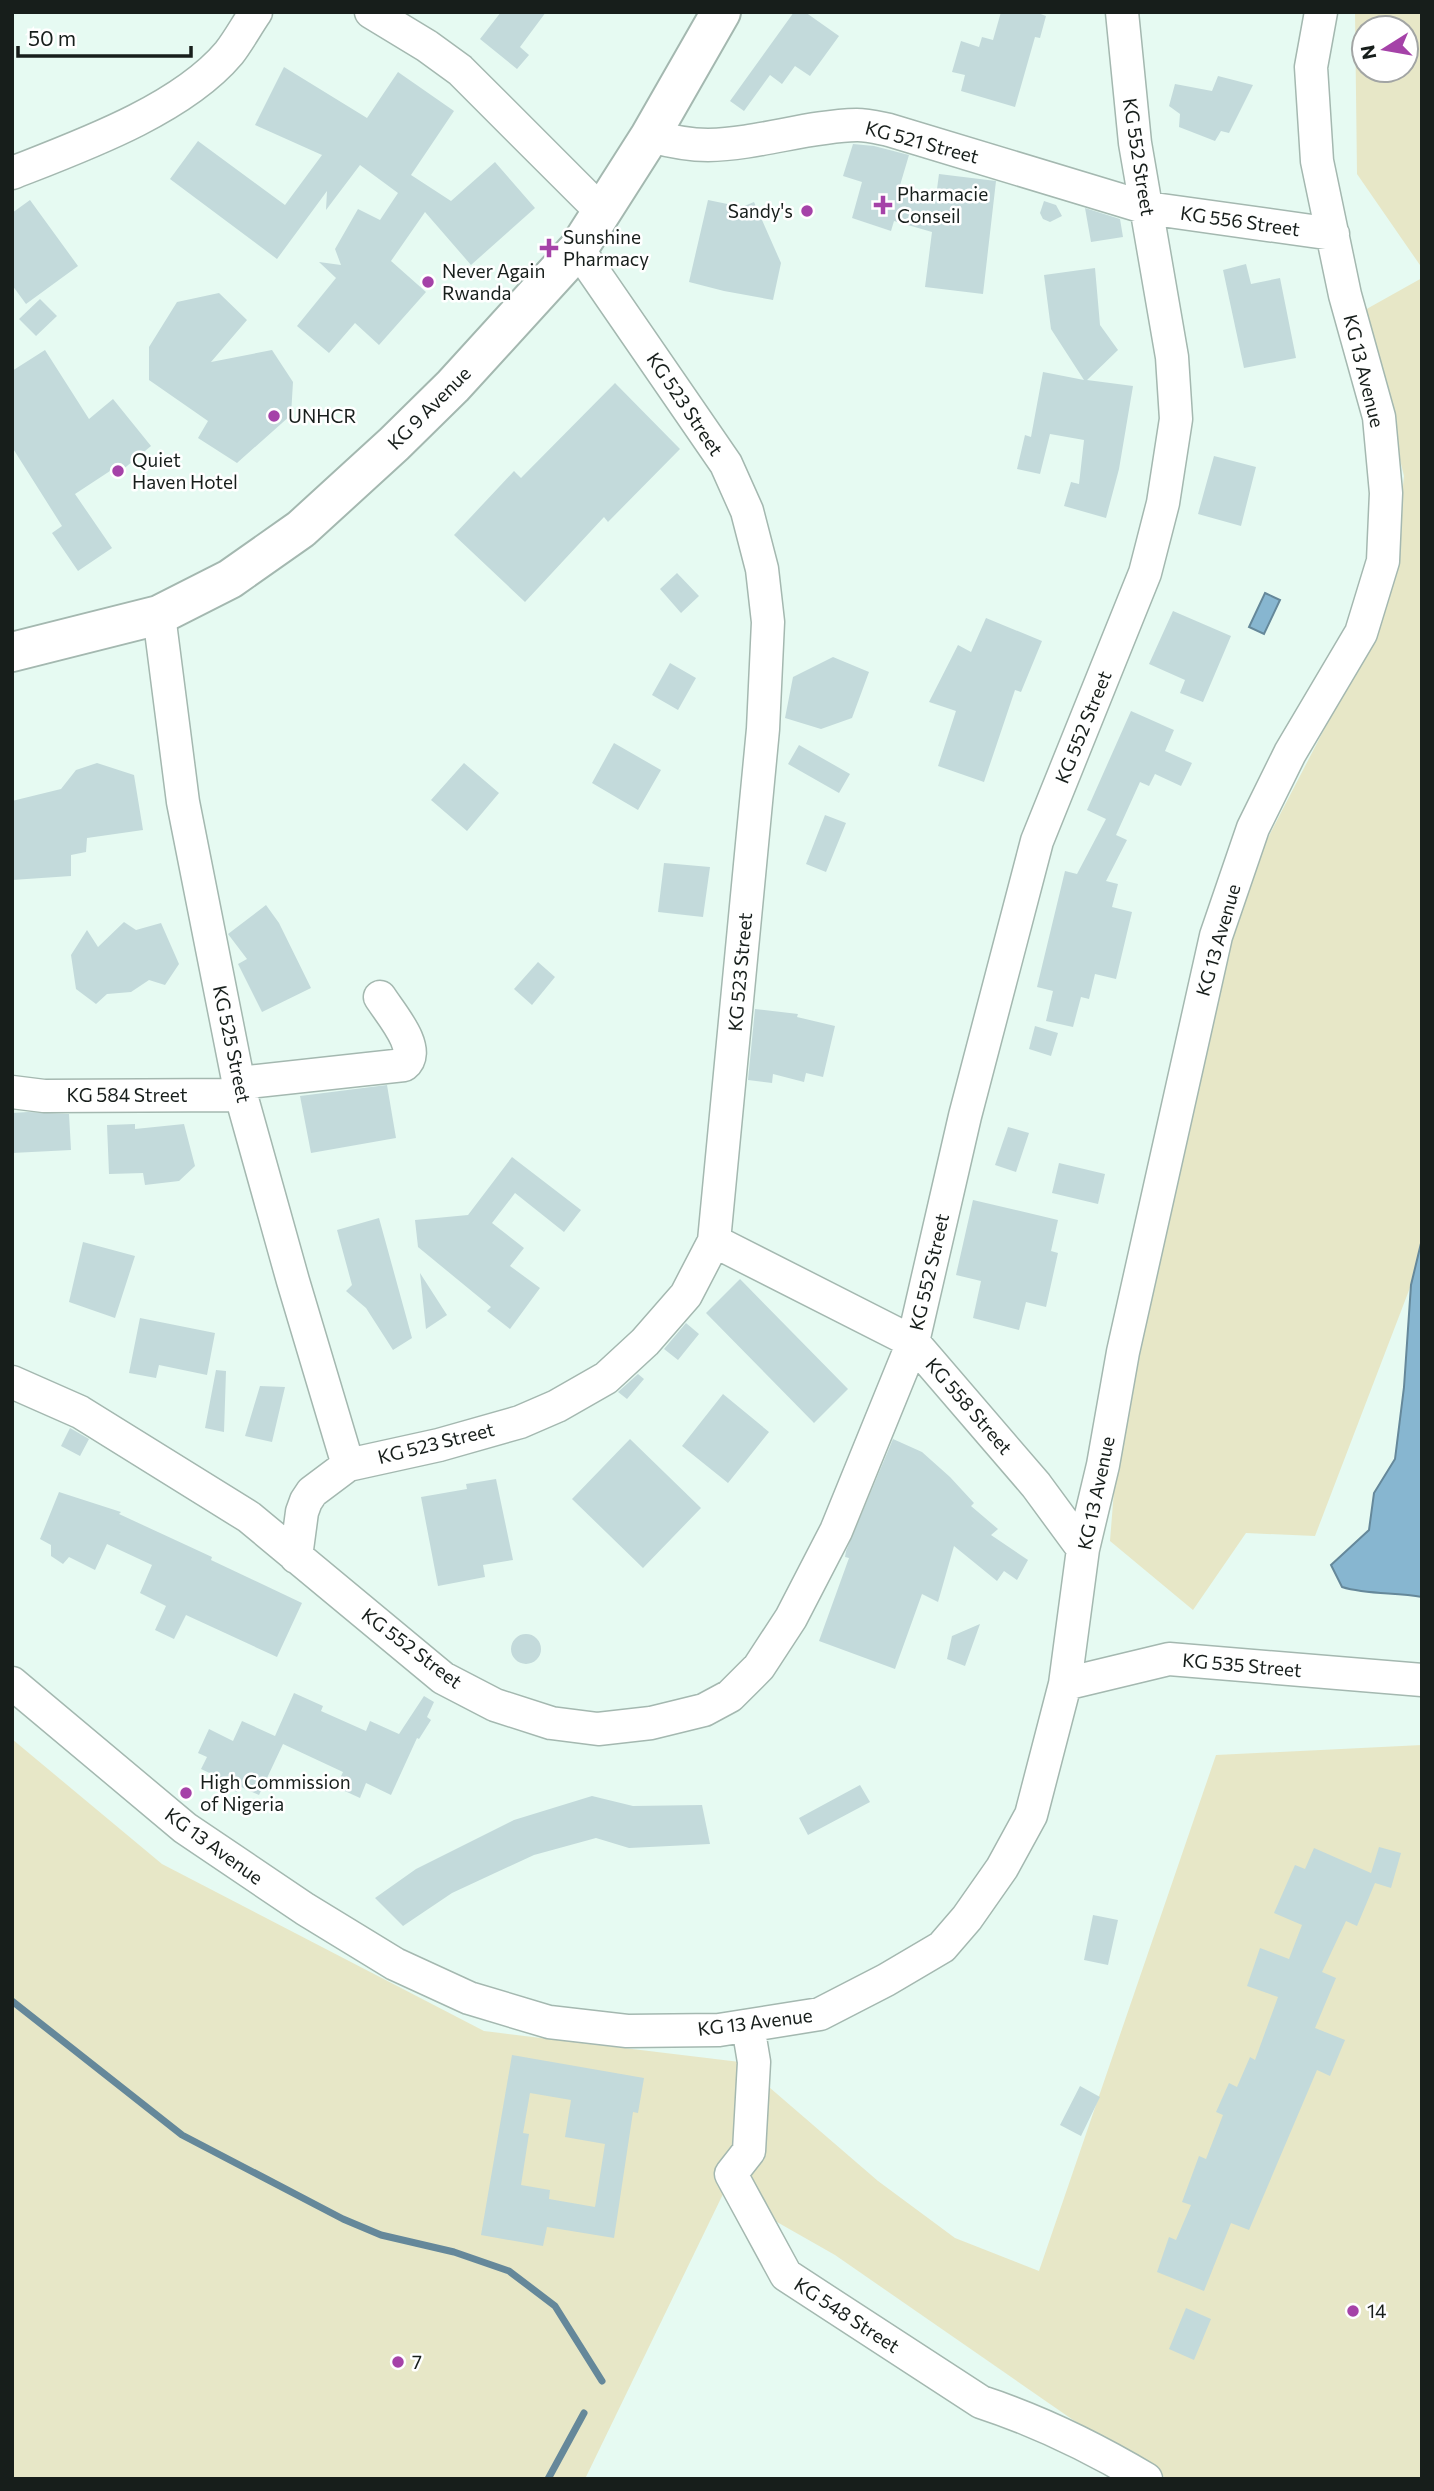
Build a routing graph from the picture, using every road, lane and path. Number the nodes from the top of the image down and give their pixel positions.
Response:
1 (256, 12) edge
2 (371, 12) edge
3 (720, 12) edge
4 (1122, 12) edge
5 (1321, 12) edge
6 (650, 136) junction
7 (12, 173) edge
8 (1147, 208) junction
9 (602, 212) junction
10 (1333, 234) junction
11 (578, 248) junction
12 (159, 615) junction
13 (12, 652) edge
14 (380, 997) dead end
15 (240, 1089) junction
16 (12, 1092) edge
17 (714, 1241) junction
18 (913, 1342) junction
19 (12, 1382) edge
20 (348, 1465) junction
21 (1083, 1549) junction
22 (296, 1557) junction
23 (1422, 1680) edge
24 (12, 1683) edge
25 (1065, 1684) junction
26 (748, 2026) junction
27 (1146, 2479) edge

1 - 7 street
2 - 9 street
3 - 6 main road, KG 9 Avenue
4 - 8 street, KG 552 Street
5 - 10 street, KG 13 Avenue
6 - 8 street, KG 521 Street
6 - 9 main road, KG 9 Avenue
8 - 10 street, KG 556 Street
8 - 18 street, KG 552 Street
9 - 11 main road, KG 9 Avenue
10 - 21 street, KG 13 Avenue
11 - 12 main road, KG 9 Avenue
11 - 17 street, KG 523 Street
12 - 13 main road, KG 9 Avenue
12 - 15 street, KG 525 Street
14 - 15 street, KG 584 Street
15 - 16 street, KG 584 Street
15 - 20 street, KG 525 Street
17 - 18 street, KG 558 Street
17 - 20 street, KG 523 Street
18 - 21 street, KG 558 Street
18 - 22 street, KG 552 Street
19 - 22 street, KG 552 Street
20 - 22 street, KG 523 Street
21 - 25 street, KG 13 Avenue
23 - 25 street, KG 535 Street
24 - 26 street, KG 13 Avenue
25 - 26 street, KG 13 Avenue
26 - 27 street, KG 548 Street

